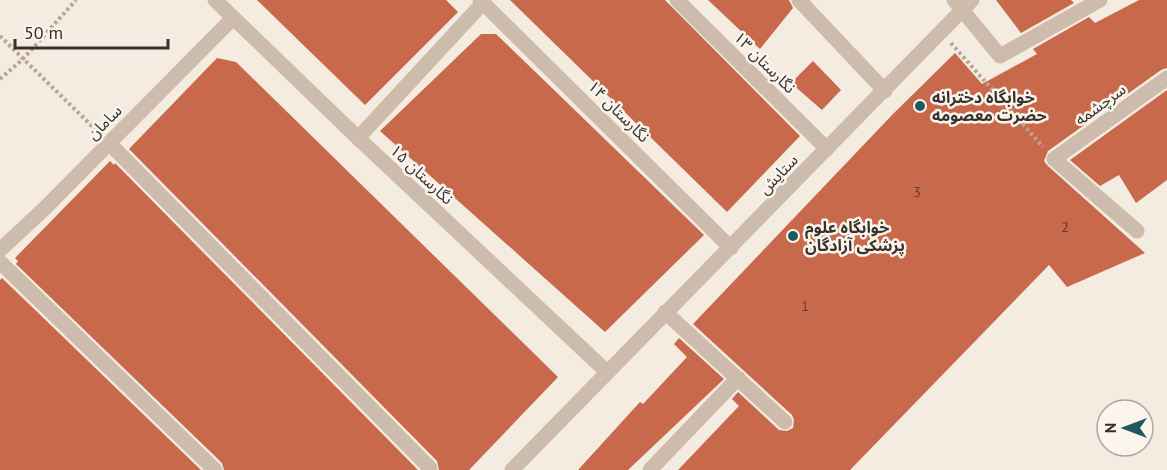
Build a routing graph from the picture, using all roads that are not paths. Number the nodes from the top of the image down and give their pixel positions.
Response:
1 (215, 0) edge
2 (676, 0) edge
3 (799, 0) edge
4 (1100, 0) edge
5 (482, 1) edge
6 (963, 3) edge
7 (233, 18) junction
8 (1167, 78) edge
9 (885, 91) junction
10 (358, 138) junction
11 (109, 143) junction
12 (827, 149) junction
13 (1137, 231) dead end
14 (732, 248) junction
15 (0, 250) edge
16 (0, 262) edge
17 (664, 312) junction
18 (607, 372) junction
19 (738, 378) junction
20 (784, 422) dead end
21 (430, 468) dead end
22 (215, 470) edge
23 (512, 470) edge
24 (650, 470) edge

1 - 7 street, نگارستان ۱۵
2 - 12 street, نگارستان ۱۳
3 - 9 street
4 - 6 street
5 - 10 street
5 - 14 street, نگارستان ۱۴
6 - 9 street, ستایش
7 - 10 street, نگارستان ۱۵
7 - 11 street, سامان
8 - 13 street, سرچشمه
9 - 12 street, ستایش
10 - 18 street, نگارستان ۱۵
11 - 15 street, سامان
11 - 21 street
12 - 14 street, ستایش
14 - 17 street, ستایش
16 - 22 street
17 - 18 street, ستایش
17 - 19 street
18 - 23 street, ستایش
19 - 20 street
19 - 24 street

